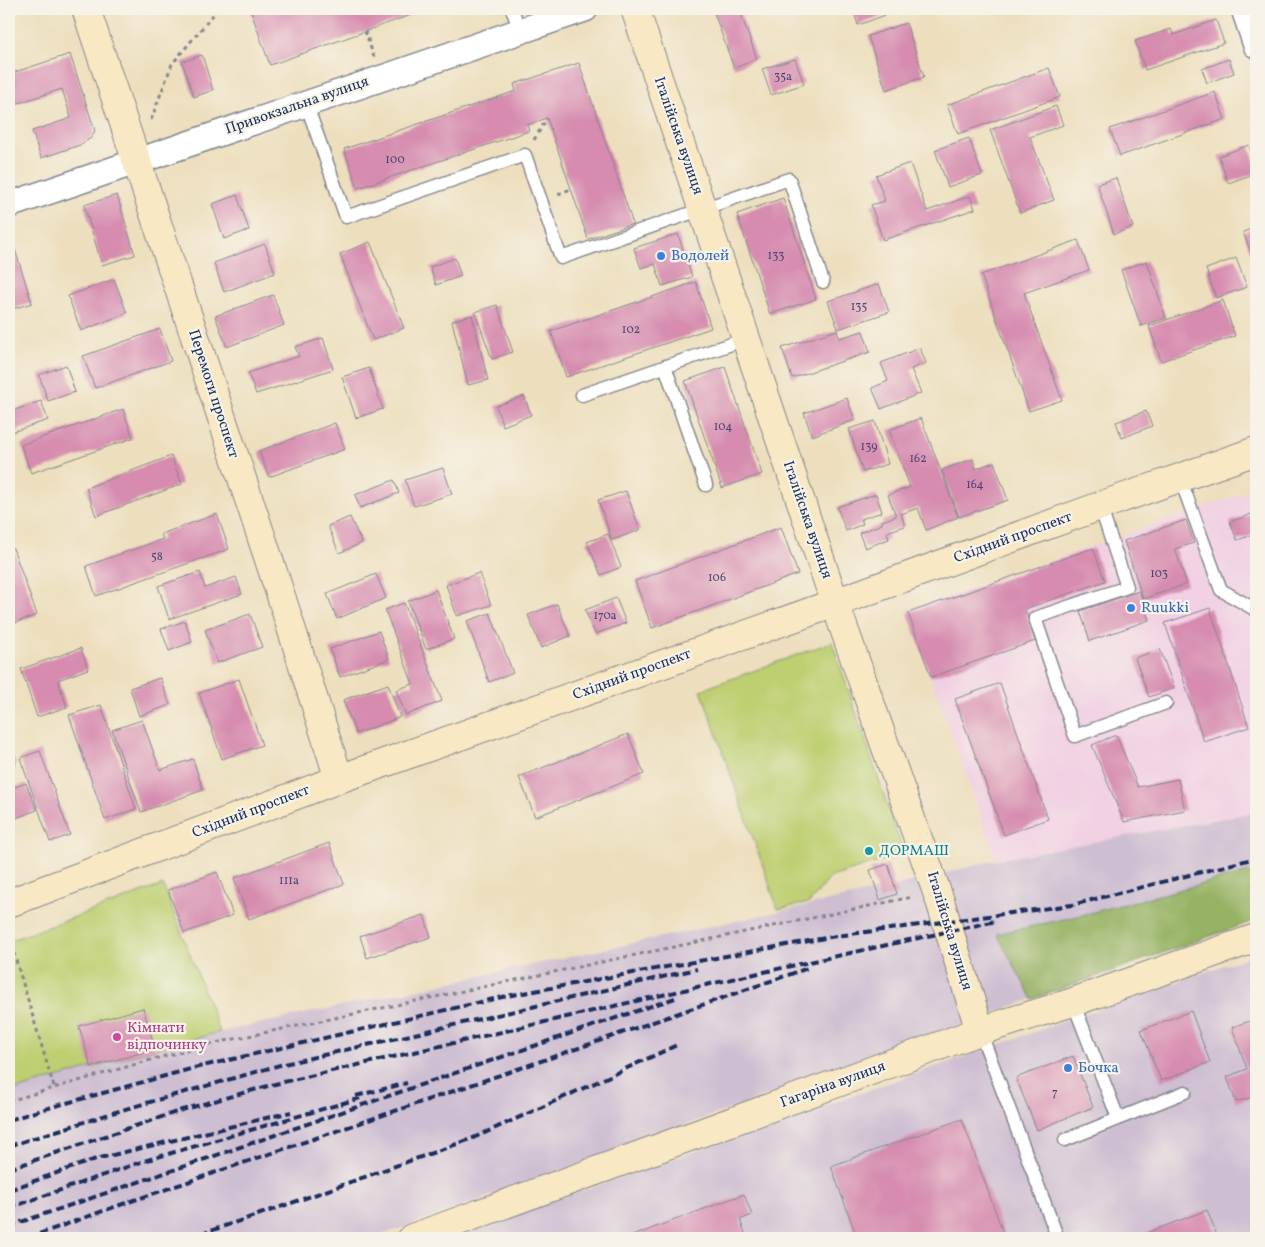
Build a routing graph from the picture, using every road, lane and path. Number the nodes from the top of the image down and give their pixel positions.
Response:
1 (86, 9) edge
2 (218, 9) edge
3 (585, 9) edge
4 (635, 9) edge
5 (1244, 9) edge
6 (516, 20) edge
7 (1256, 45) edge
8 (306, 103) junction
9 (547, 118) dead end
10 (525, 155) junction
11 (136, 161) junction
12 (9, 205) edge
13 (702, 209) junction
14 (823, 282) dead end
15 (746, 339) junction
16 (665, 366) junction
17 (582, 395) dead end
18 (1256, 451) edge
19 (1180, 478) junction
20 (706, 485) dead end
21 (1100, 506) junction
22 (835, 603) junction
23 (1256, 610) edge
24 (1166, 703) dead end
25 (339, 779) junction
26 (937, 892) junction
27 (9, 903) edge
28 (9, 937) edge
29 (1256, 938) edge
30 (1073, 1002) junction
31 (980, 1032) junction
32 (54, 1087) junction
33 (1185, 1092) dead end
34 (9, 1101) edge
35 (1118, 1118) junction
36 (1065, 1140) dead end
37 (1057, 1236) dead end
38 (412, 1238) edge

1 - 11 street, Перемоги проспект
2 - 11 path
3 - 6 street, Привокзальна вулиця
4 - 13 street, Італійська вулиця
5 - 7 street
6 - 8 street, Привокзальна вулиця
8 - 10 lane
8 - 11 street, Привокзальна вулиця
9 - 10 path
10 - 13 lane
11 - 12 street, Привокзальна вулиця
11 - 25 street, Перемоги проспект
13 - 14 lane
13 - 15 street, Італійська вулиця
15 - 16 lane
15 - 22 street, Італійська вулиця
16 - 17 lane
16 - 20 lane
18 - 19 street, Східний проспект
19 - 21 street, Східний проспект
19 - 23 lane
21 - 22 street, Східний проспект
21 - 24 lane
22 - 25 street, Східний проспект
22 - 26 street, Італійська вулиця
25 - 27 street, Східний проспект
26 - 31 street, Італійська вулиця
26 - 32 path
28 - 32 path
29 - 30 street, Гагаріна вулиця
30 - 31 street, Гагаріна вулиця
30 - 35 lane
31 - 37 lane
31 - 38 street, Гагаріна вулиця
32 - 34 path
33 - 35 lane
35 - 36 lane

